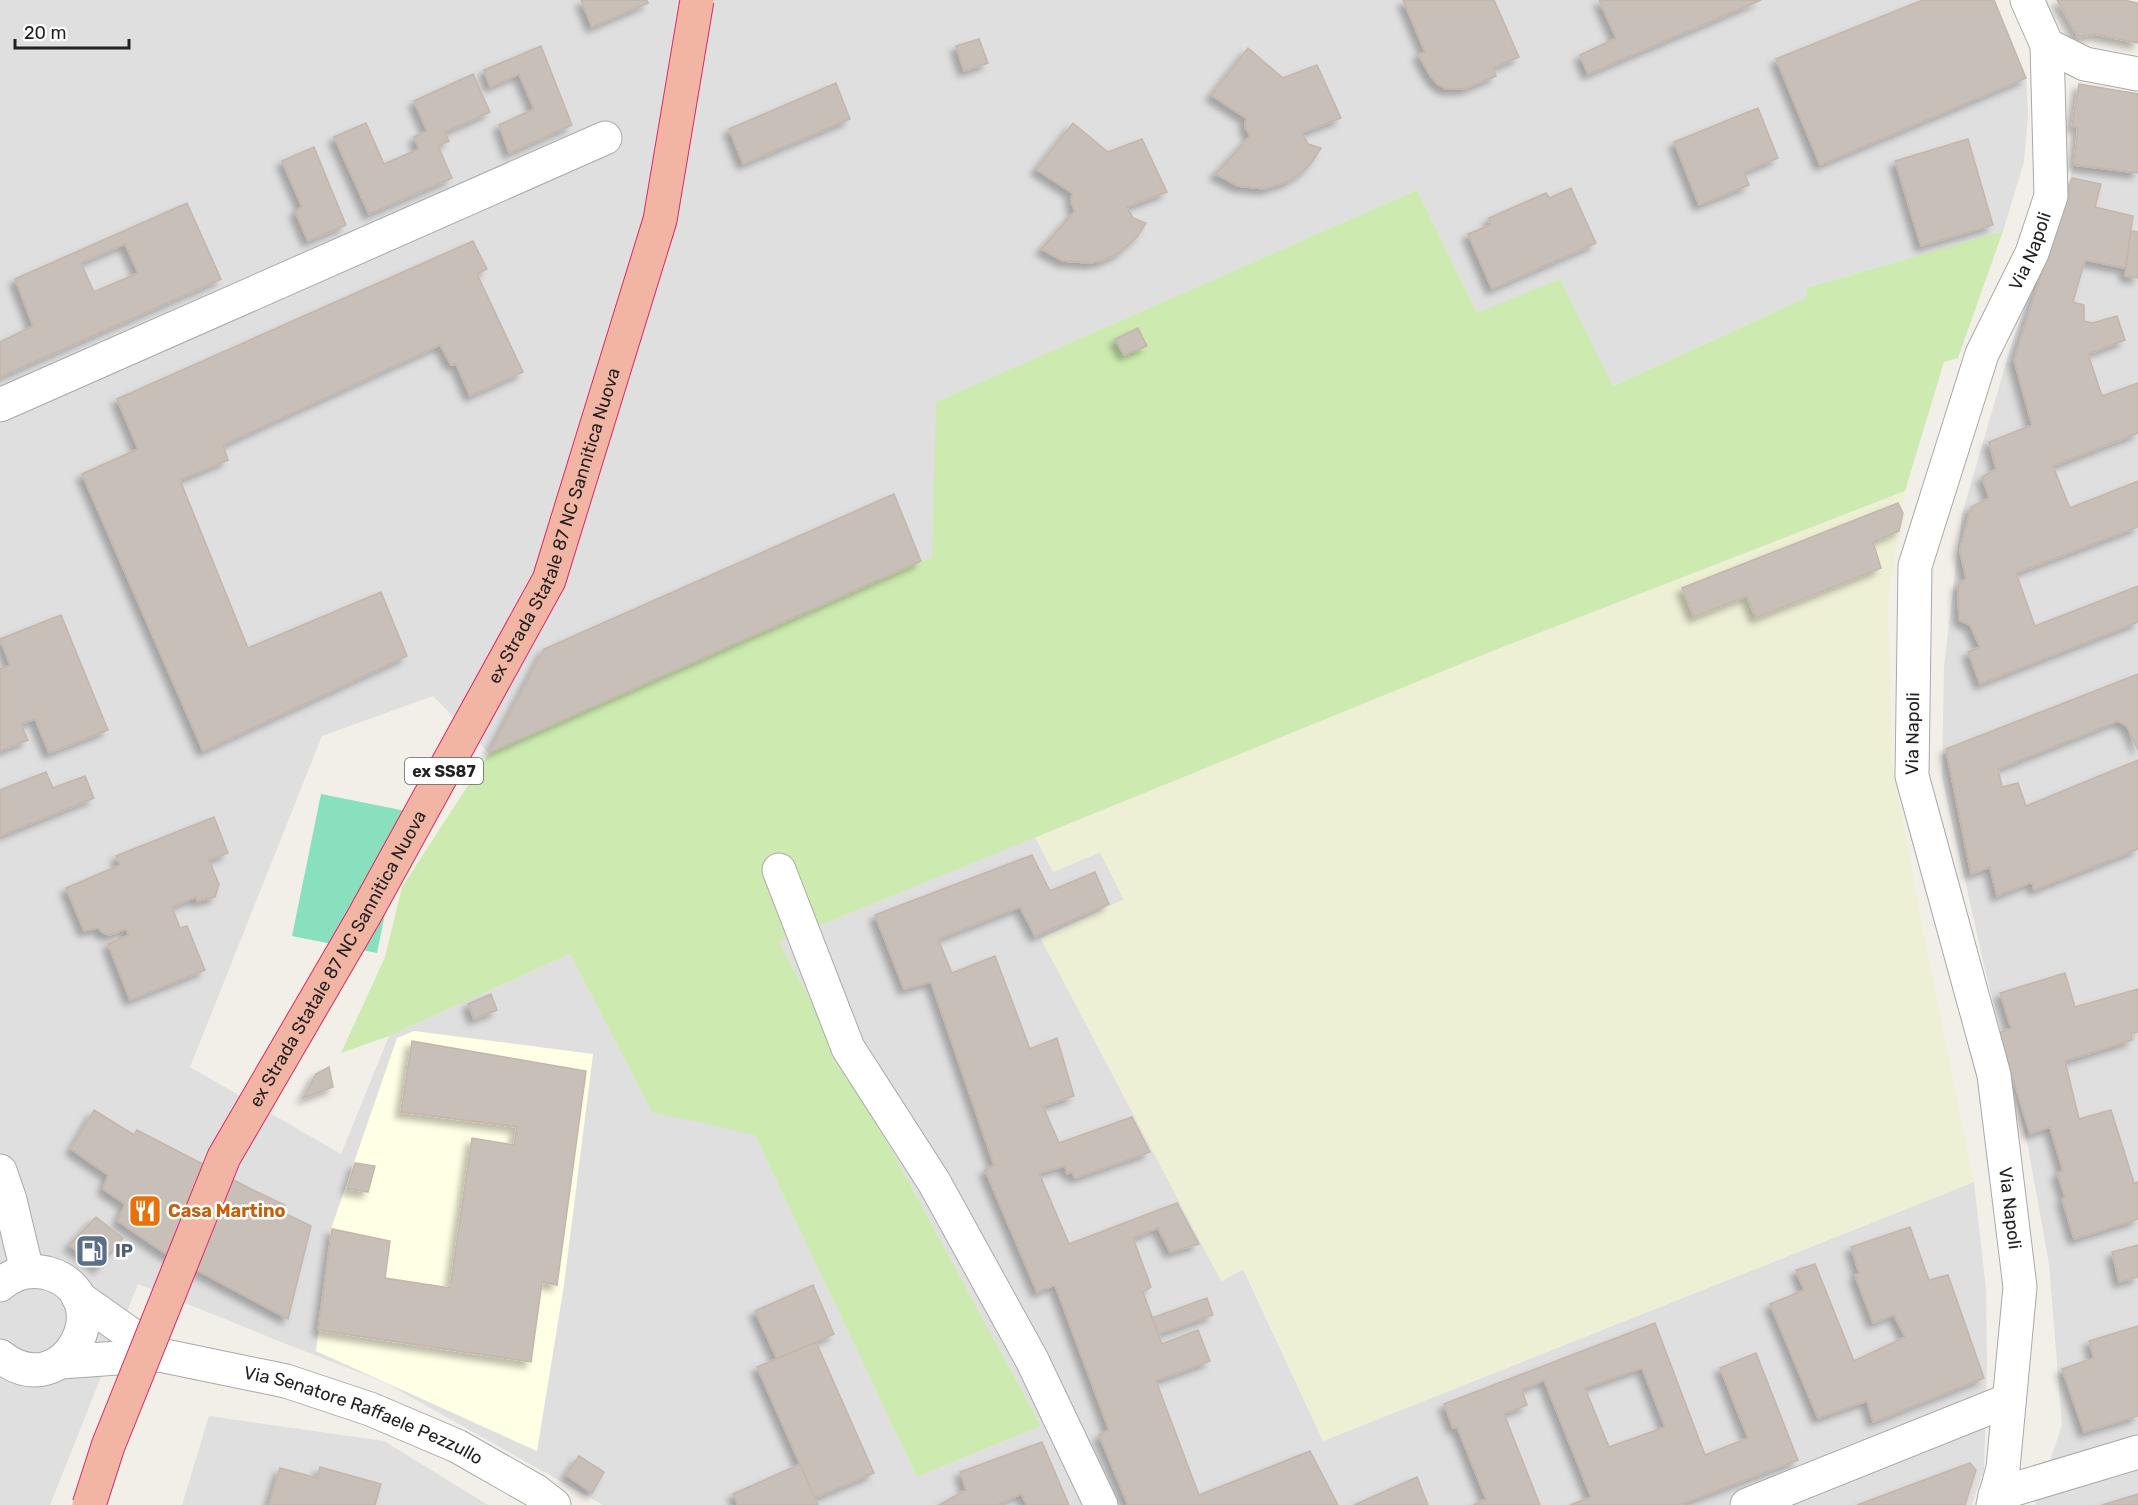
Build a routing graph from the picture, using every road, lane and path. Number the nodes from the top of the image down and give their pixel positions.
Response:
1 (697, 0) edge
2 (2027, 0) edge
3 (2047, 45) junction
4 (2138, 74) edge
5 (605, 138) dead end
6 (0, 405) edge
7 (779, 870) dead end
8 (0, 1171) edge
9 (14, 1278) edge
10 (78, 1297) junction
11 (160, 1355) junction
12 (61, 1362) junction
13 (10, 1367) edge
14 (2009, 1400) junction
15 (2138, 1452) edge
16 (1994, 1500) edge
17 (89, 1505) edge
18 (554, 1505) edge
19 (1101, 1505) edge
20 (1747, 1505) edge

1 - 17 highway, ex Strada Statale 87 NC Sannitica Nuova / ex SS87, bridge
2 - 3 street
3 - 4 street
3 - 14 street, Via Napoli
5 - 6 street
7 - 19 street
8 - 9 street
9 - 10 street, Via Senatore Raffaele Pezzullo
10 - 11 street, Via Senatore Raffaele Pezzullo
10 - 12 street
11 - 12 street, Via Senatore Raffaele Pezzullo
11 - 18 street, Via Senatore Raffaele Pezzullo
12 - 13 street, Via Senatore Raffaele Pezzullo
14 - 16 street, Via Napoli
14 - 20 street
15 - 16 street

